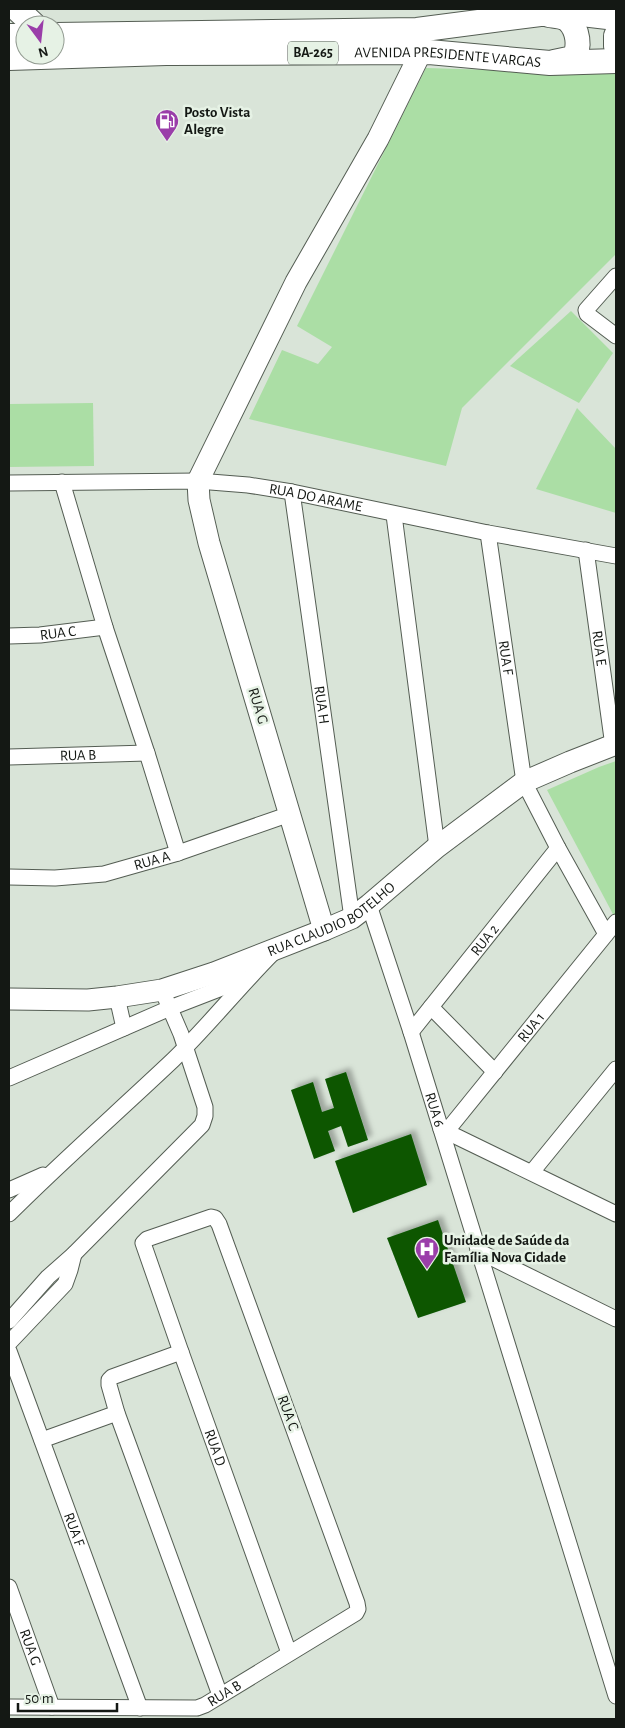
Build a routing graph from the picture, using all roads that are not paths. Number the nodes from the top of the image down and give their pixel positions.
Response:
1 (540, 14) junction
2 (616, 18) edge
3 (65, 31) edge
4 (134, 34) junction
5 (65, 36) edge
6 (616, 36) edge
7 (616, 46) edge
8 (421, 52) junction
9 (9, 58) edge
10 (616, 61) edge
11 (550, 63) junction
12 (616, 276) edge
13 (592, 317) junction
14 (616, 336) edge
15 (616, 346) edge
16 (198, 481) junction
17 (62, 482) junction
18 (9, 483) edge
19 (292, 492) junction
20 (394, 515) junction
21 (488, 533) junction
22 (586, 550) junction
23 (616, 556) edge
24 (105, 627) junction
25 (9, 636) edge
26 (614, 745) edge
27 (147, 753) junction
28 (9, 756) edge
29 (524, 782) junction
30 (290, 814) junction
31 (437, 847) junction
32 (558, 848) junction
33 (178, 853) junction
34 (9, 877) edge
35 (369, 905) junction
36 (352, 918) junction
37 (616, 922) edge
38 (324, 930) junction
39 (606, 934) junction
40 (279, 948) junction
41 (248, 978) junction
42 (116, 998) junction
43 (9, 999) edge
44 (166, 999) junction
45 (431, 1007) junction
46 (124, 1028) junction
47 (410, 1032) junction
48 (185, 1047) junction
49 (616, 1069) edge
50 (494, 1072) junction
51 (9, 1078) edge
52 (443, 1131) junction
53 (51, 1172) junction
54 (532, 1172) junction
55 (9, 1190) edge
56 (615, 1211) edge
57 (9, 1214) edge
58 (215, 1218) joint
59 (478, 1251) junction
60 (74, 1254) junction
61 (616, 1319) edge
62 (9, 1321) edge
63 (9, 1343) edge
64 (9, 1351) edge
65 (181, 1352) junction
66 (117, 1413) junction
67 (42, 1440) junction
68 (9, 1587) edge
69 (358, 1609) joint
70 (290, 1653) junction
71 (220, 1695) junction
72 (616, 1696) edge
73 (9, 1707) edge
74 (52, 1707) junction
75 (140, 1708) junction

1 - 2 main road, AVENIDA PRESIDENTE VARGAS
1 - 4 main road, AVENIDA PRESIDENTE VARGAS
1 - 11 main road
3 - 4 main road
4 - 5 main road, AVENIDA PRESIDENTE VARGAS
6 - 7 main road
8 - 9 main road, AVENIDA PRESIDENTE VARGAS / BA-265
8 - 11 main road, AVENIDA PRESIDENTE VARGAS / BA-265
8 - 16 street
10 - 11 main road, AVENIDA PRESIDENTE VARGAS / BA-265
12 - 13 street
13 - 14 street
13 - 15 street
16 - 17 street, RUA DO ARAME
16 - 19 street, RUA DO ARAME
16 - 30 street, RUA G
17 - 18 street, RUA DO ARAME
17 - 24 street
19 - 20 street, RUA DO ARAME
19 - 36 street, RUA H
20 - 21 street, RUA DO ARAME
20 - 31 street
21 - 22 street, RUA DO ARAME
21 - 29 street, RUA F
22 - 23 street, RUA DO ARAME
22 - 26 street, RUA E
24 - 25 street, RUA C
24 - 27 street
26 - 29 street, RUA CLAUDIO BOTELHO
27 - 28 street, RUA B
27 - 33 street
29 - 31 street, RUA CLAUDIO BOTELHO
29 - 32 street, RUA F
30 - 33 street, RUA A
30 - 38 street, RUA G
31 - 35 street, RUA CLAUDIO BOTELHO
32 - 39 street, RUA F
32 - 45 street, RUA 2
33 - 34 street, RUA A
35 - 36 street, RUA CLAUDIO BOTELHO
35 - 47 street, RUA 6
36 - 38 street, RUA CLAUDIO BOTELHO
37 - 39 street, RUA 1
38 - 40 street, RUA CLAUDIO BOTELHO
39 - 50 street, RUA 1
40 - 41 street
40 - 44 street, RUA CLAUDIO BOTELHO
41 - 44 street
41 - 48 street
42 - 43 street, RUA CLAUDIO BOTELHO
42 - 44 street, RUA CLAUDIO BOTELHO
42 - 46 street
44 - 46 street
44 - 48 street
45 - 47 street, RUA 2
45 - 50 street
46 - 51 street
47 - 52 street, RUA 6
48 - 53 street
48 - 60 street
49 - 54 street
50 - 52 street, RUA 1
52 - 54 street, RUA 6
52 - 59 street
53 - 55 street
53 - 57 street
54 - 56 street, RUA 6
58 - 65 street, RUA D
58 - 69 street, RUA C
59 - 61 street
59 - 72 street
60 - 62 street
60 - 63 street
64 - 67 street, RUA F
65 - 66 street
65 - 70 street, RUA D
66 - 67 street
66 - 71 street
67 - 75 street, RUA F
68 - 74 street, RUA G
69 - 70 street, RUA B
70 - 71 street, RUA B
71 - 75 street, RUA B
73 - 74 street, RUA B
74 - 75 street, RUA B

